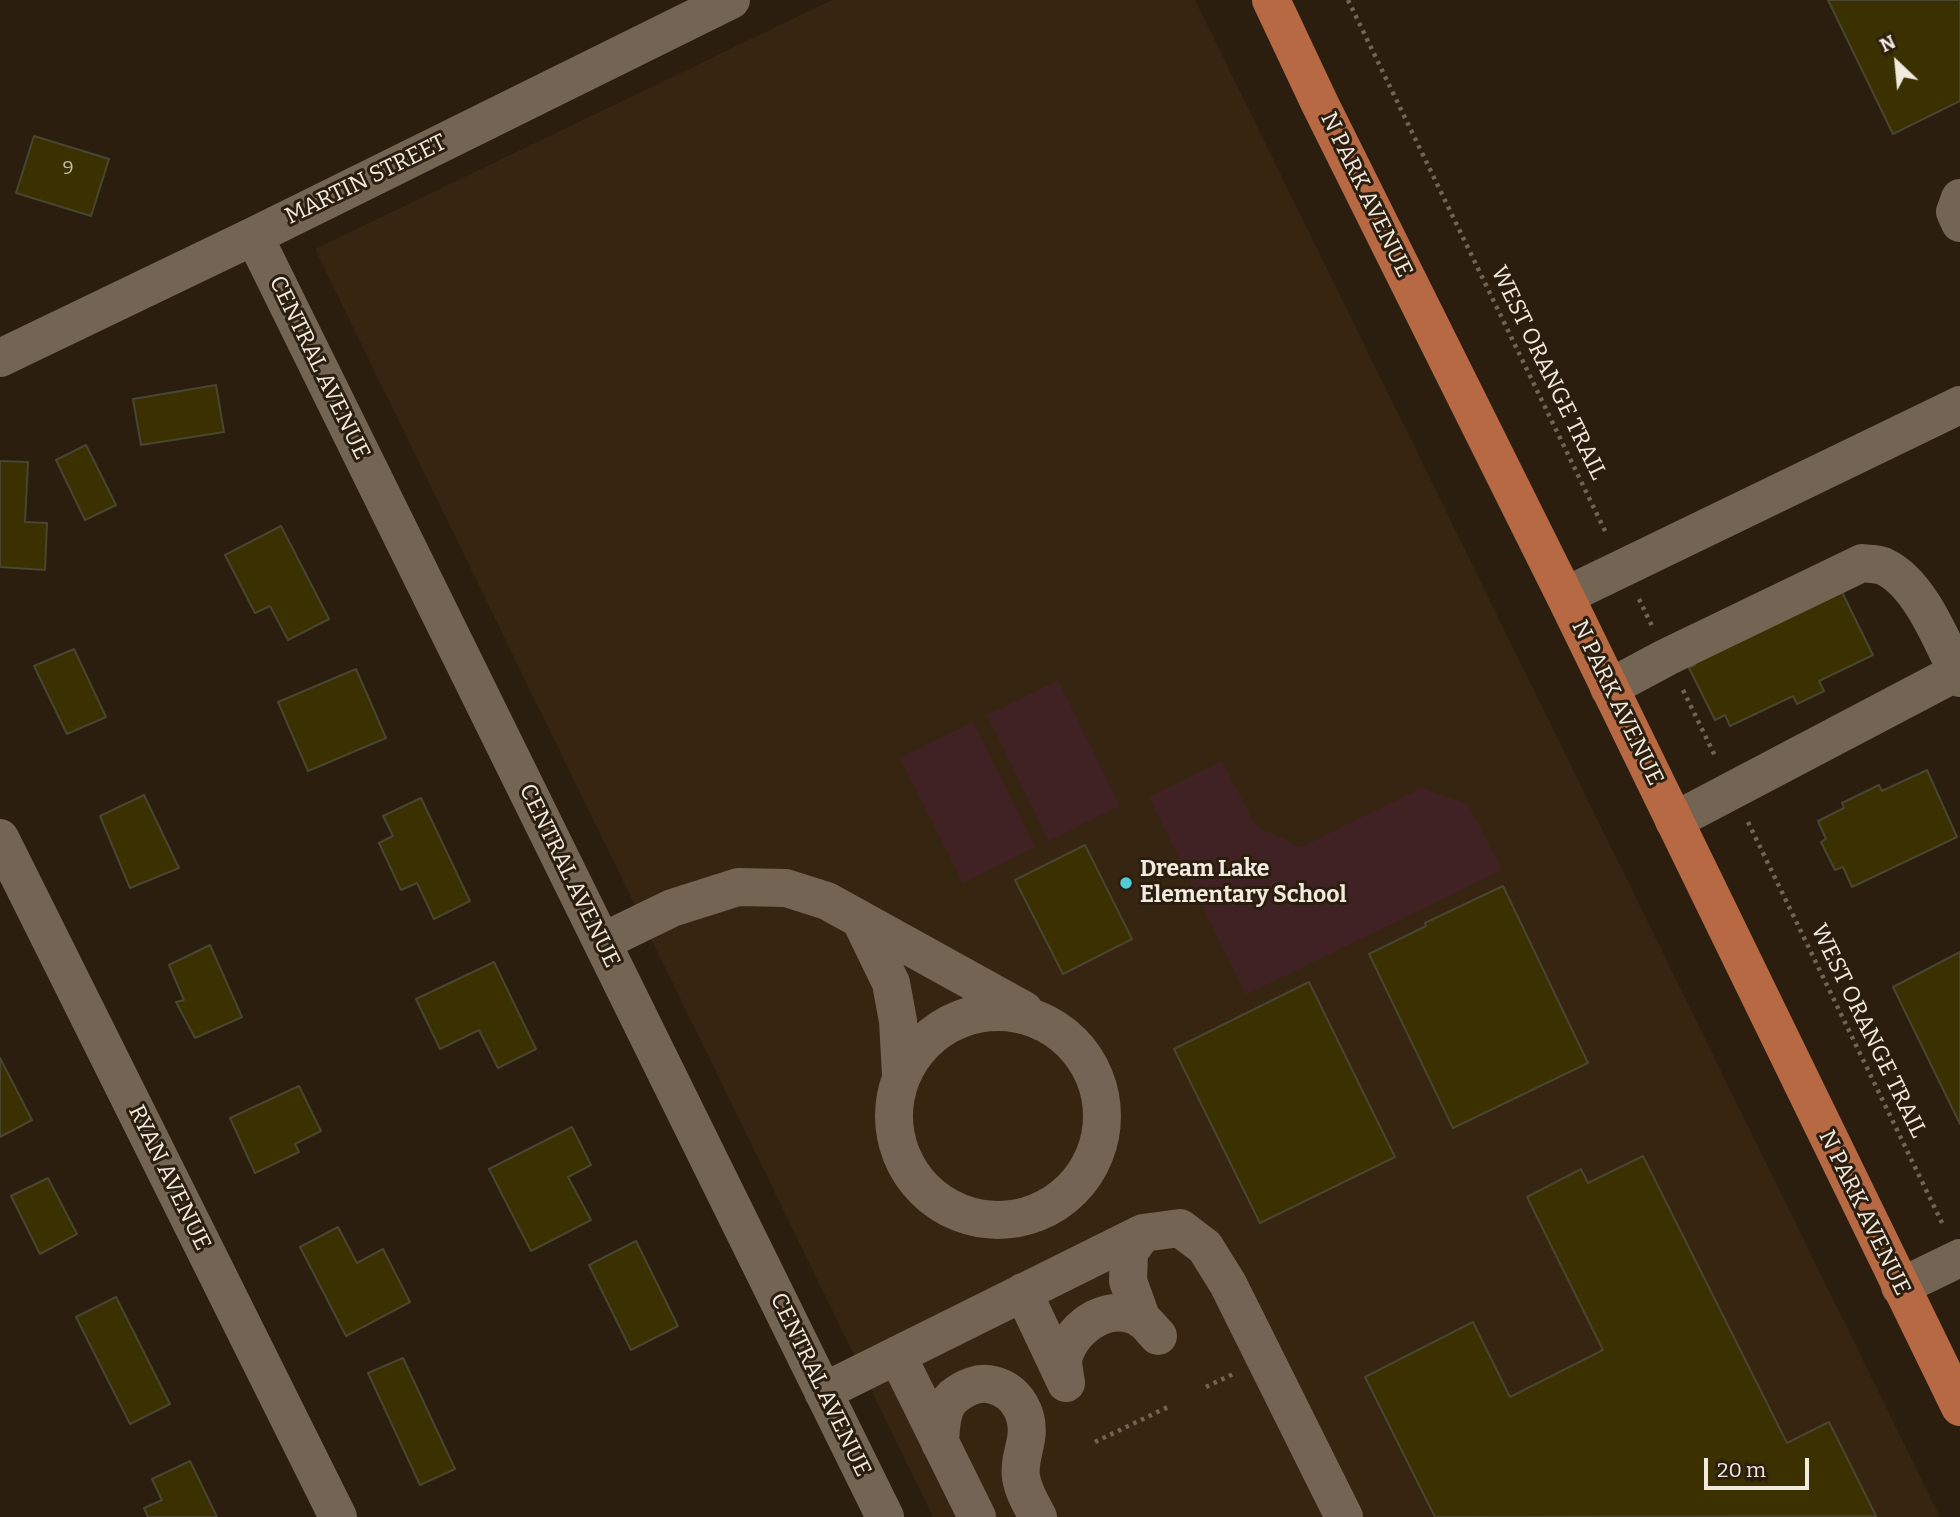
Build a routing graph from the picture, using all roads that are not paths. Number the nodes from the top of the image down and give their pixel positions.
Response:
1 (732, 0) edge
2 (1271, 0) edge
3 (1960, 198) edge
4 (1960, 223) edge
5 (254, 236) junction
6 (0, 358) edge
7 (1960, 405) edge
8 (1565, 596) junction
9 (1958, 675) edge
10 (1609, 688) junction
11 (1674, 821) junction
12 (0, 838) edge
13 (861, 921) junction
14 (602, 942) junction
15 (1049, 1024) junction
16 (901, 1075) junction
17 (1143, 1233) junction
18 (1960, 1258) edge
19 (1900, 1287) junction
20 (1023, 1292) junction
21 (897, 1355) junction
22 (823, 1392) junction
23 (1960, 1408) edge
24 (940, 1443) junction
25 (338, 1517) edge
26 (885, 1517) edge
27 (977, 1517) edge
28 (1038, 1517) edge
29 (1344, 1517) edge

1 - 5 street, MARTIN STREET
2 - 8 main road, N PARK AVENUE
3 - 4 street
5 - 6 street, MARTIN STREET
5 - 14 street, CENTRAL AVENUE
7 - 8 street
8 - 10 main road, N PARK AVENUE
9 - 10 street
9 - 11 street
10 - 11 main road, N PARK AVENUE
11 - 19 main road, N PARK AVENUE
12 - 25 street, RYAN AVENUE
13 - 14 street
13 - 15 street
13 - 16 street
14 - 22 street, CENTRAL AVENUE
15 - 16 street
15 - 16 street
17 - 20 street
17 - 20 street
17 - 29 street
18 - 19 street
19 - 23 main road, N PARK AVENUE
20 - 21 street
21 - 22 street
21 - 24 street
22 - 26 street, CENTRAL AVENUE
24 - 27 street
24 - 28 street

